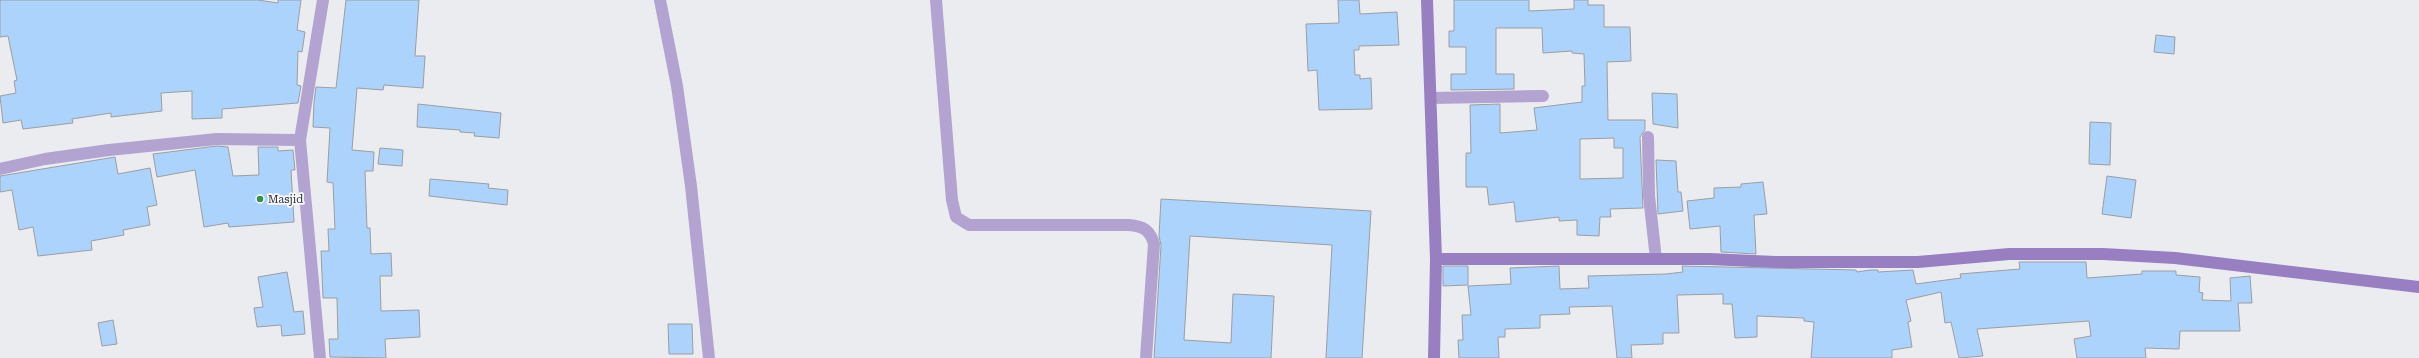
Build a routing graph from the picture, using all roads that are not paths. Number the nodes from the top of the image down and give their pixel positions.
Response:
1 (323, 0) edge
2 (660, 0) edge
3 (936, 0) edge
4 (1427, 0) edge
5 (1543, 96) dead end
6 (1432, 98) junction
7 (1648, 137) dead end
8 (300, 140) junction
9 (0, 168) edge
10 (1436, 259) junction
11 (1656, 259) junction
12 (2419, 287) edge
13 (320, 358) edge
14 (709, 358) edge
15 (1146, 358) edge
16 (1434, 358) edge

1 - 8 street
2 - 14 street
3 - 15 street
4 - 6 street
5 - 6 street
6 - 10 street
7 - 11 street
8 - 9 street
8 - 13 street
10 - 11 street
10 - 16 street
11 - 12 street

